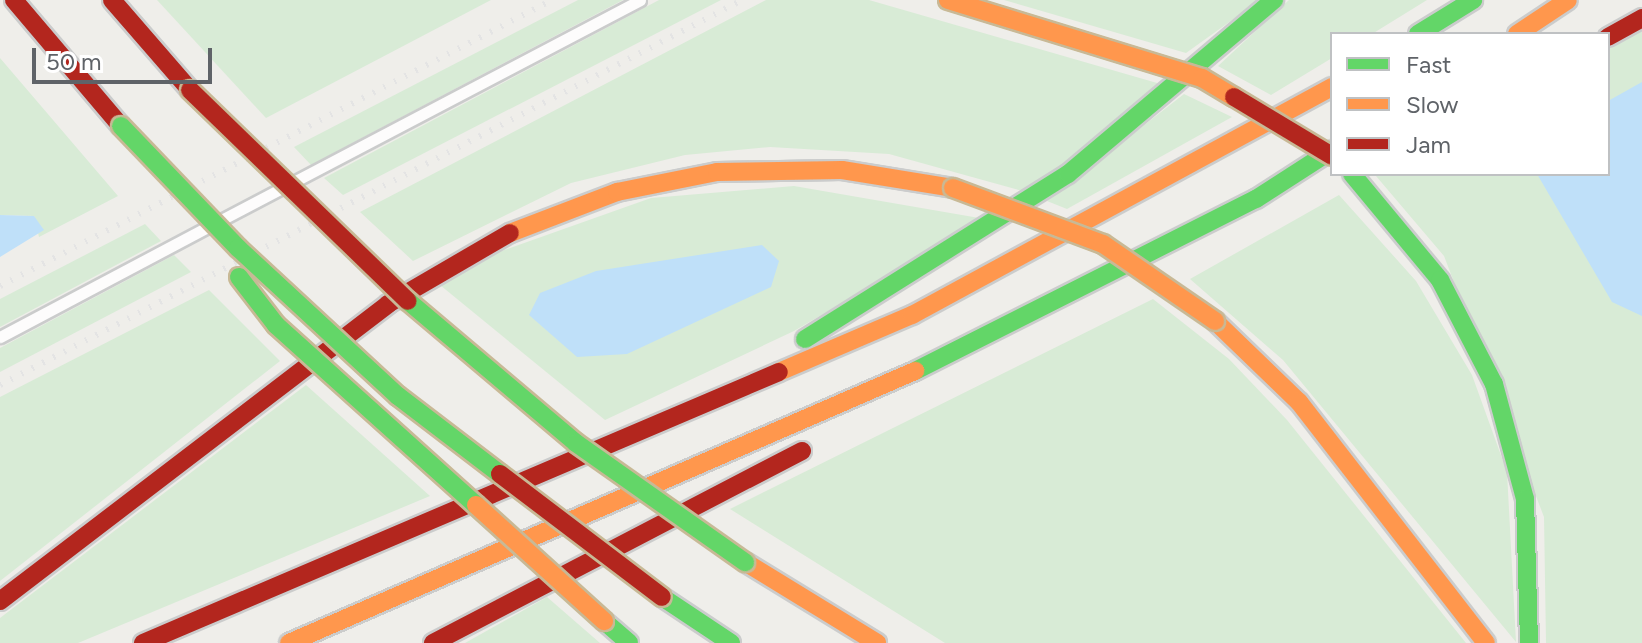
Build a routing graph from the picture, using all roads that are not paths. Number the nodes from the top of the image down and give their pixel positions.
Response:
1 (14, 0) edge
2 (112, 0) edge
3 (640, 0) edge
4 (948, 0) edge
5 (1274, 0) edge
6 (1473, 0) edge
7 (1568, 0) edge
8 (1642, 18) edge
9 (1421, 32) edge
10 (1520, 32) edge
11 (1610, 36) edge
12 (1330, 88) edge
13 (121, 126) junction
14 (1330, 151) edge
15 (1330, 155) edge
16 (1334, 176) edge
17 (1354, 176) edge
18 (1256, 199) junction
19 (1043, 309) junction
20 (0, 337) edge
21 (854, 420) dead end
22 (635, 436) junction
23 (827, 436) dead end
24 (0, 601) edge
25 (1482, 637) edge
26 (143, 643) edge
27 (289, 643) edge
28 (433, 643) edge
29 (629, 643) edge
30 (731, 643) edge
31 (877, 643) edge
32 (1529, 643) edge

1 - 13 highway
2 - 31 highway, bridge
3 - 20 lane
4 - 15 highway, bridge
5 - 22 highway
6 - 9 highway
7 - 10 highway
8 - 11 highway
12 - 22 highway
13 - 29 highway, bridge
13 - 30 highway, bridge
14 - 18 highway
16 - 18 highway
17 - 32 highway
18 - 19 highway
19 - 21 highway
19 - 27 highway
22 - 26 highway
23 - 28 highway
24 - 25 highway, bridge

